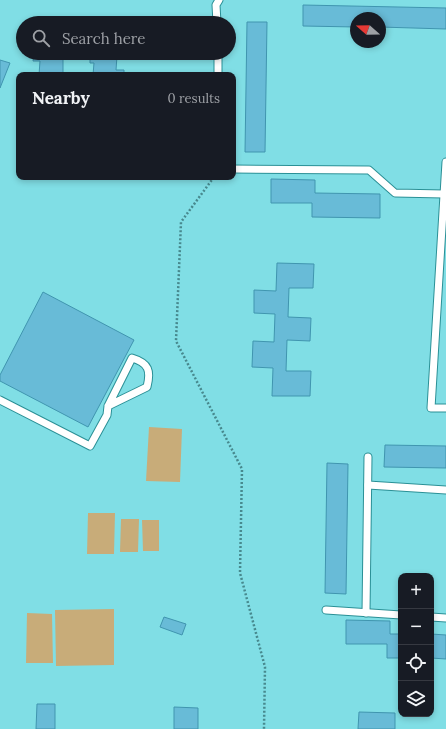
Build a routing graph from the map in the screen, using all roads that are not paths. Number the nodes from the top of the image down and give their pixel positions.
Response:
1 (220, 0) edge
2 (217, 16) edge
3 (218, 60) edge
4 (218, 72) edge
5 (446, 162) edge
6 (236, 168) edge
7 (444, 194) junction
8 (0, 400) edge
9 (108, 406) junction
10 (446, 408) edge
11 (368, 457) dead end
12 (368, 485) junction
13 (446, 490) edge
14 (326, 610) dead end
15 (366, 613) junction
16 (398, 615) edge
17 (434, 617) edge
18 (446, 618) edge

1 - 2 lane
3 - 4 lane
5 - 7 lane
6 - 7 lane
7 - 10 lane
8 - 9 lane
9 - 9 lane
11 - 12 lane
12 - 13 lane
12 - 15 lane
14 - 15 lane
15 - 16 lane
17 - 18 lane

